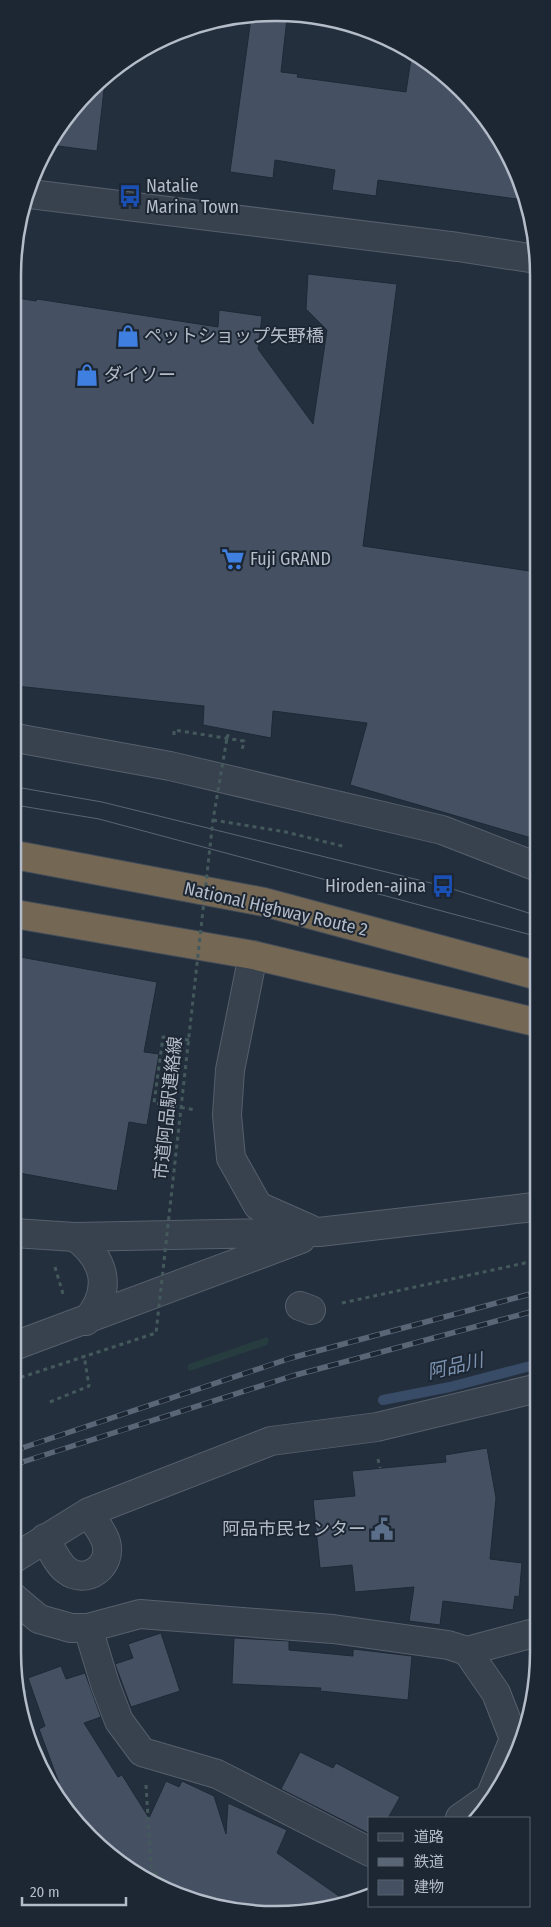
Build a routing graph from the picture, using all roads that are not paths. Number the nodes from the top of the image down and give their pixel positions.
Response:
1 (35, 195) edge
2 (529, 258) edge
3 (21, 739) edge
4 (21, 856) edge
5 (530, 864) edge
6 (21, 915) edge
7 (253, 955) junction
8 (530, 973) edge
9 (530, 1021) edge
10 (530, 1207) edge
11 (318, 1232) junction
12 (21, 1233) edge
13 (75, 1237) junction
14 (86, 1321) junction
15 (21, 1343) edge
16 (530, 1390) edge
17 (89, 1512) junction
18 (45, 1538) junction
19 (21, 1554) edge
20 (21, 1604) edge
21 (88, 1628) junction
22 (530, 1634) edge
23 (467, 1651) junction
24 (514, 1739) edge
25 (511, 1745) edge
26 (502, 1767) edge
27 (477, 1806) edge
28 (461, 1817) edge
29 (368, 1851) edge

1 - 2 street
3 - 5 street
4 - 8 highway, National Highway Route 2
6 - 7 highway
7 - 9 highway
7 - 11 street
10 - 11 street
11 - 13 street
11 - 14 street
12 - 13 street
13 - 14 street
14 - 15 street
16 - 17 street
17 - 18 street
17 - 18 street
18 - 19 street
20 - 21 street
21 - 23 street
21 - 29 street
22 - 23 street
23 - 24 street
25 - 26 street
27 - 28 street

